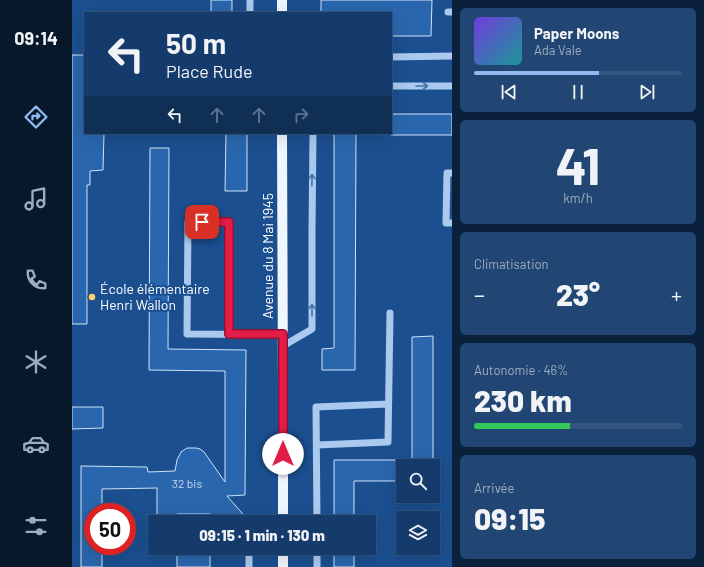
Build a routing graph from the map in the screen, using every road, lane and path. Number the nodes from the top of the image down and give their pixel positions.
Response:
1 (250, 0) edge
2 (282, 0) edge
3 (250, 12) edge
4 (282, 12) edge
5 (452, 56) edge
6 (392, 57) edge
7 (392, 86) edge
8 (452, 86) edge
9 (282, 134) edge
10 (313, 134) edge
11 (452, 173) edge
12 (452, 223) edge
13 (390, 314) dead end
14 (229, 334) junction
15 (283, 334) junction
16 (283, 346) junction
17 (388, 404) junction
18 (317, 445) junction
19 (283, 515) edge
20 (317, 515) edge
21 (249, 555) edge
22 (283, 555) edge
23 (317, 555) edge
24 (249, 567) edge
25 (283, 567) edge
26 (317, 567) edge

1 - 3 street
2 - 4 main road
5 - 6 street
7 -> 8 street
9 - 15 main road, Avenue du 8 Mai 1945
16 -> 10 street
11 - 12 street
13 - 17 street
14 - 14 street
14 - 15 street
15 - 16 main road, Avenue du 8 Mai 1945
16 - 19 main road, Avenue du 8 Mai 1945
17 - 18 street
17 - 18 street
18 - 20 street
21 - 24 street
22 - 25 main road
23 - 26 street

